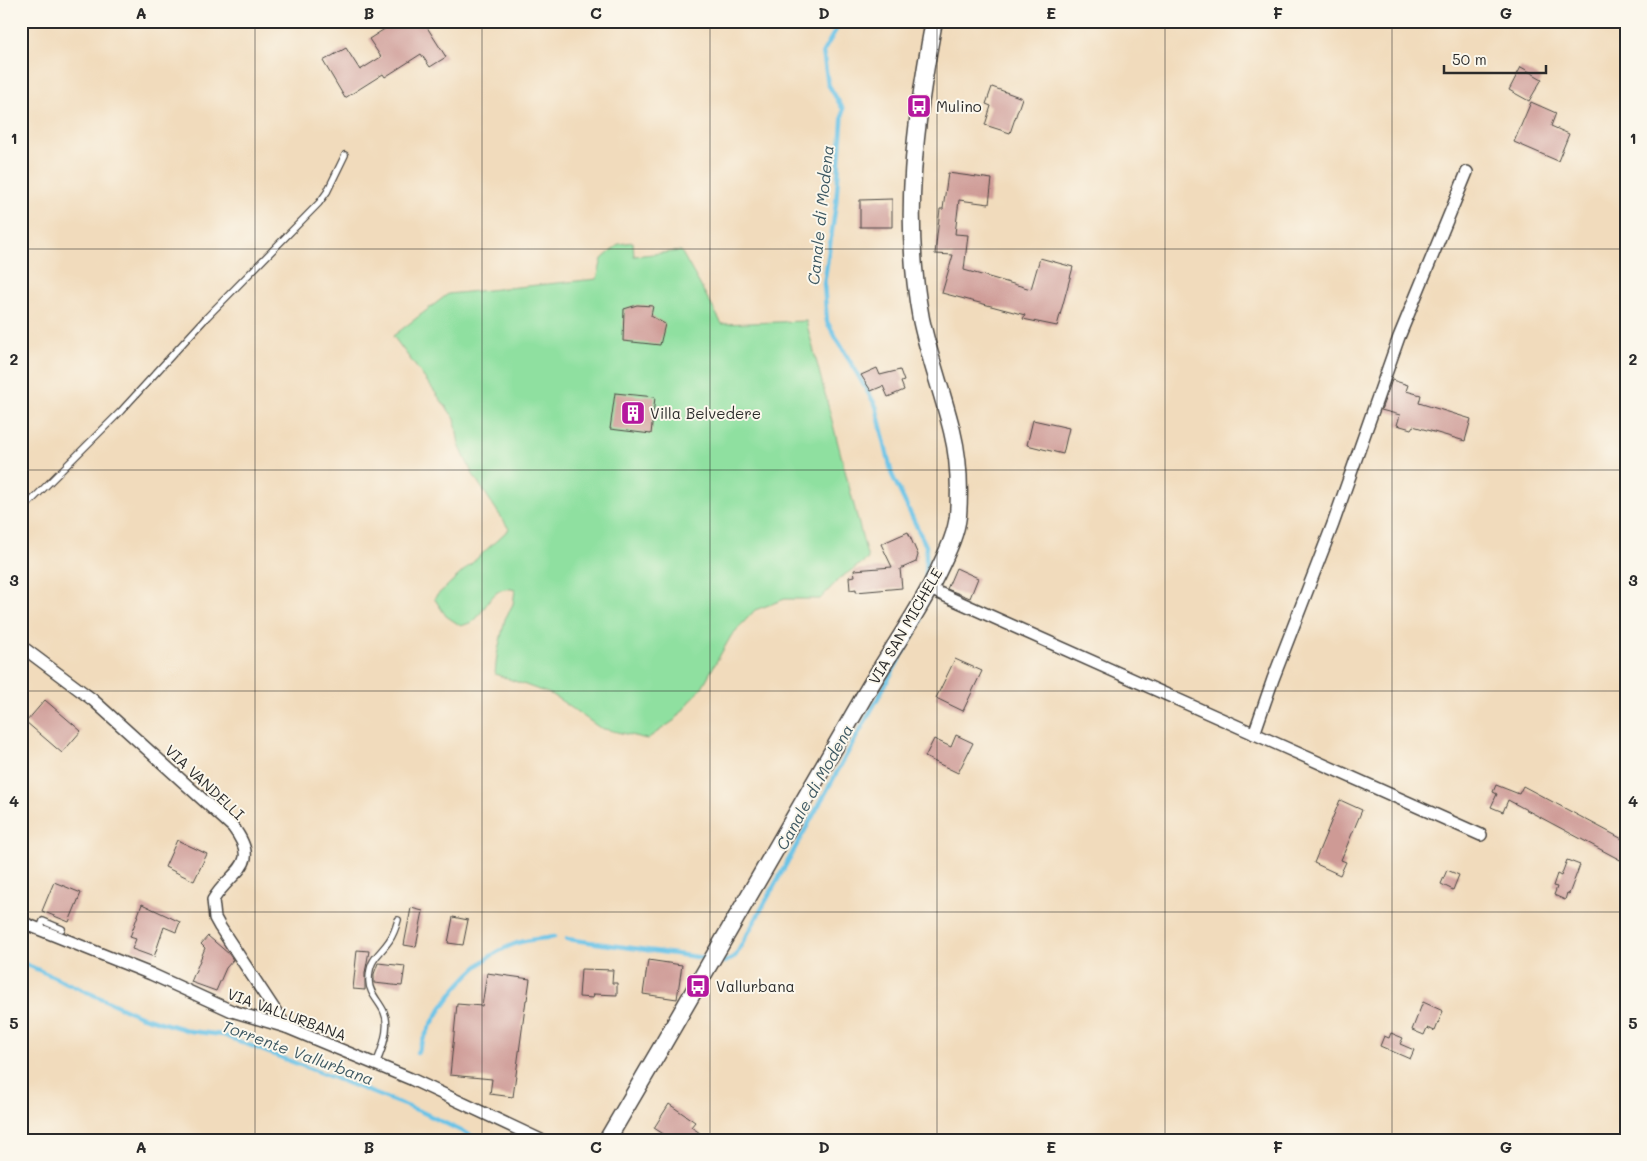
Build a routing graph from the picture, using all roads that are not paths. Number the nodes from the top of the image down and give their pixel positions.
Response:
1 (934, 21) edge
2 (345, 155) dead end
3 (1467, 172) dead end
4 (21, 511) edge
5 (930, 588) junction
6 (21, 646) edge
7 (1254, 734) junction
8 (1480, 835) dead end
9 (398, 920) dead end
10 (21, 922) edge
11 (40, 929) junction
12 (62, 929) dead end
13 (286, 1027) junction
14 (376, 1064) junction
15 (541, 1140) edge
16 (607, 1140) edge

1 - 5 main road, VIA SAN MICHELE
2 - 4 lane
3 - 7 street
5 - 7 street
5 - 16 main road, VIA SAN MICHELE
6 - 13 street, VIA VANDELLI
7 - 8 street
9 - 14 lane
10 - 11 street, VIA VALLURBANA
11 - 12 lane
11 - 13 street, VIA VALLURBANA
13 - 14 street, VIA VALLURBANA
14 - 15 street, VIA VALLURBANA

